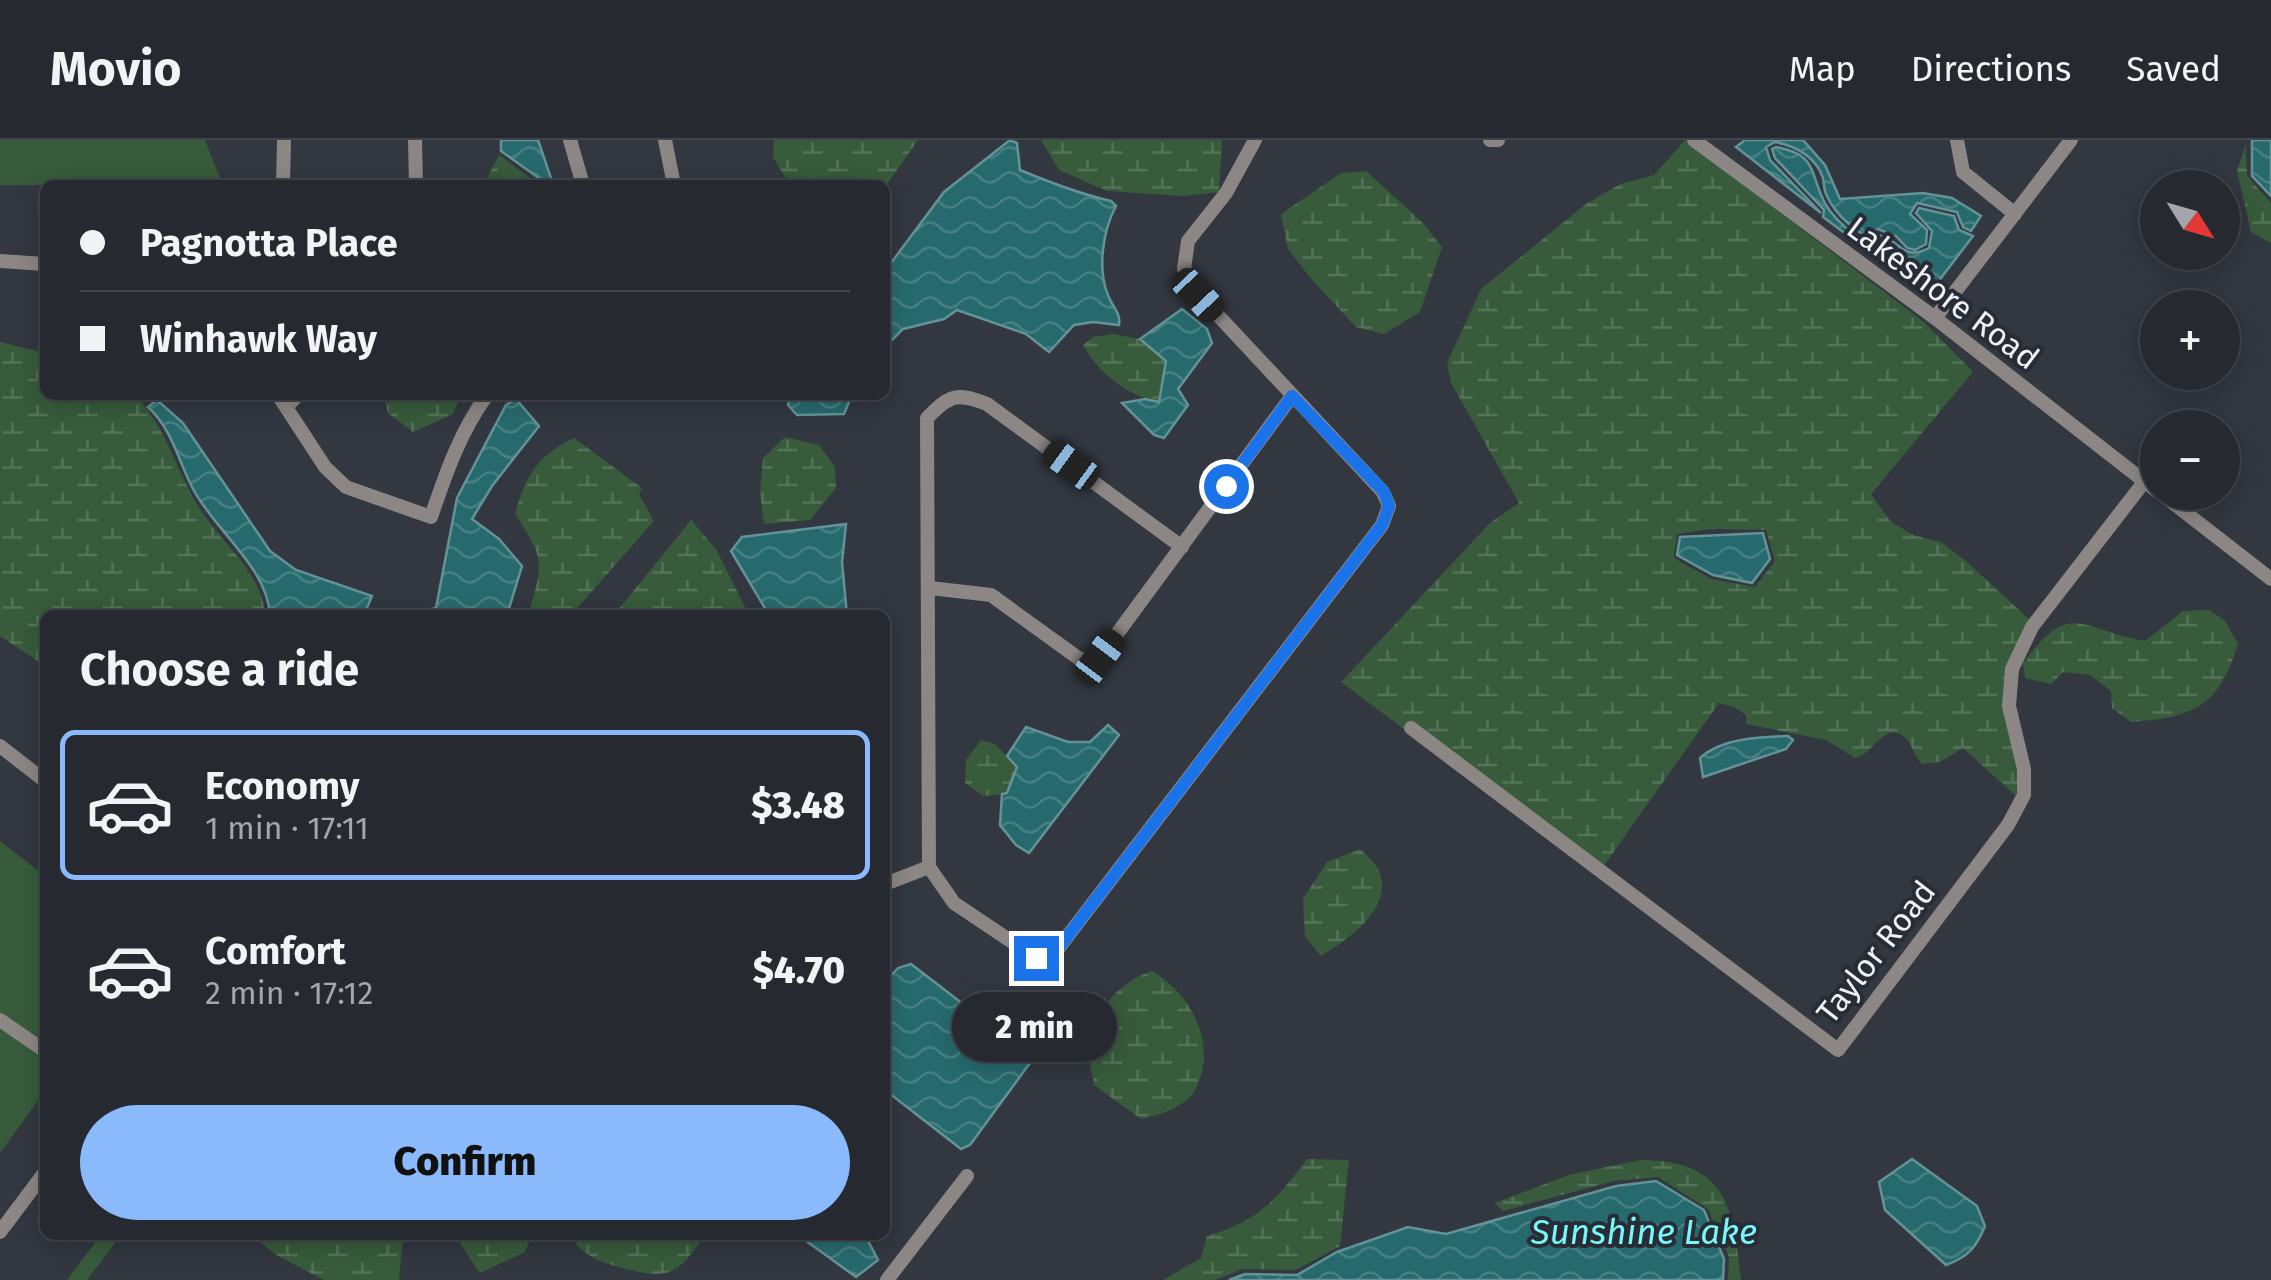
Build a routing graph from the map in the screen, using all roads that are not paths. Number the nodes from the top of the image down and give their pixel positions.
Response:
1 (284, 140) edge
2 (415, 140) edge
3 (570, 140) edge
4 (665, 140) edge
5 (1255, 140) edge
6 (1490, 140) edge
7 (1498, 140) edge
8 (1695, 140) edge
9 (1957, 140) edge
10 (2065, 142) edge
11 (283, 180) edge
12 (416, 180) edge
13 (582, 180) edge
14 (673, 180) edge
15 (2015, 214) junction
16 (0, 261) edge
17 (40, 264) edge
18 (1935, 318) junction
19 (1292, 396) junction
20 (289, 400) edge
21 (483, 400) edge
22 (2140, 479) edge
23 (2140, 487) edge
24 (2181, 510) edge
25 (1182, 547) junction
26 (2271, 579) edge
27 (930, 588) junction
28 (1411, 728) dead end
29 (0, 746) edge
30 (40, 777) edge
31 (929, 867) junction
32 (890, 882) edge
33 (0, 1020) edge
34 (40, 1048) edge
35 (967, 1176) dead end
36 (40, 1179) edge
37 (0, 1232) edge
38 (887, 1280) edge

1 - 11 street
2 - 12 street
3 - 13 street
4 - 14 street
5 - 19 street
6 - 7 street
8 - 18 street, Lakeshore Road
9 - 15 street
10 - 15 street
15 - 18 street
16 - 17 street
18 - 22 street, Lakeshore Road
19 - 25 street
19 - 31 street
20 - 21 street
23 - 28 street, Taylor Road
24 - 26 street, Lakeshore Road
25 - 27 street
25 - 27 street
27 - 31 street
29 - 30 street
31 - 32 street
33 - 34 street
35 - 38 street
36 - 37 street

